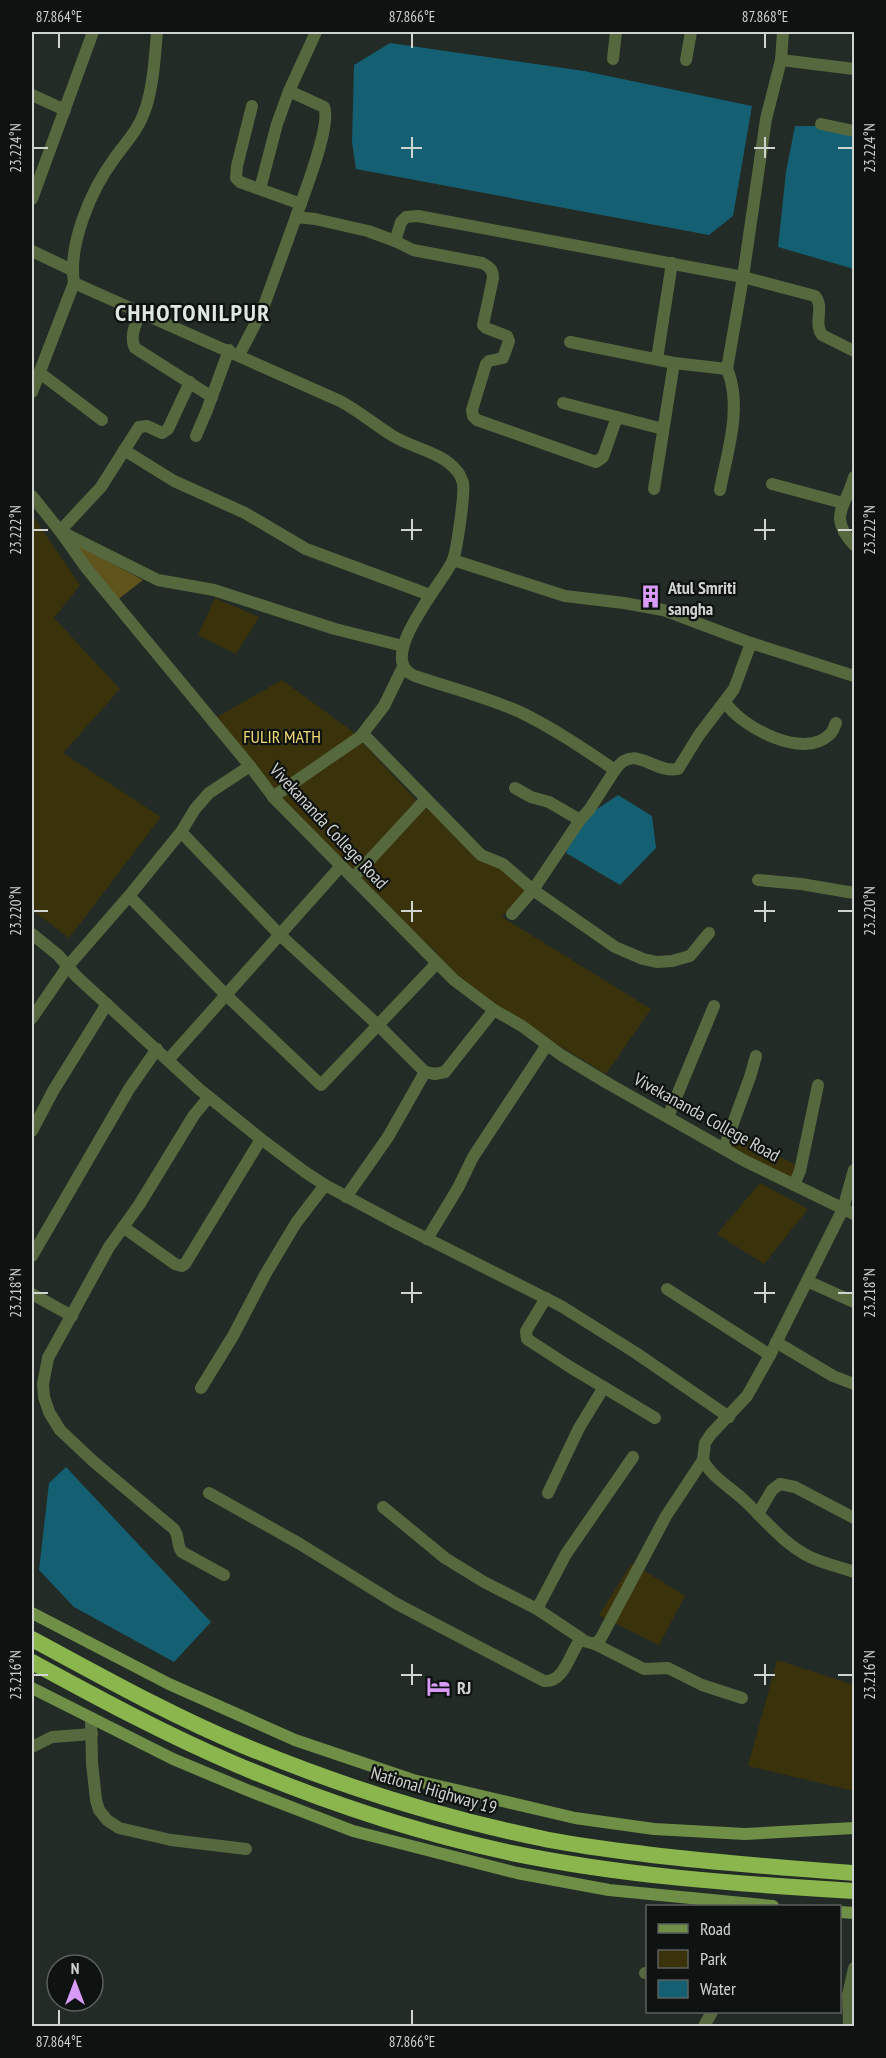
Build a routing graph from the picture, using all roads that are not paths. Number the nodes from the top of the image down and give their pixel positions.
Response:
1 (93, 32) edge
2 (157, 32) edge
3 (316, 32) edge
4 (616, 32) edge
5 (691, 32) edge
6 (783, 32) edge
7 (613, 59) dead end
8 (686, 60) dead end
9 (781, 60) junction
10 (855, 69) edge
11 (289, 91) junction
12 (32, 95) edge
13 (252, 106) dead end
14 (65, 110) junction
15 (821, 124) dead end
16 (855, 131) edge
17 (260, 189) junction
18 (32, 195) edge
19 (301, 204) junction
20 (296, 216) junction
21 (395, 241) junction
22 (32, 251) edge
23 (672, 263) junction
24 (72, 270) junction
25 (744, 277) junction
26 (74, 283) junction
27 (140, 312) junction
28 (570, 342) dead end
29 (855, 351) edge
30 (234, 353) junction
31 (657, 359) junction
32 (674, 363) junction
33 (727, 369) junction
34 (40, 373) junction
35 (190, 382) junction
36 (32, 392) edge
37 (212, 397) junction
38 (563, 403) dead end
39 (617, 417) junction
40 (102, 420) dead end
41 (663, 429) junction
42 (196, 436) dead end
43 (124, 450) junction
44 (855, 477) edge
45 (772, 484) dead end
46 (654, 489) dead end
47 (720, 490) dead end
48 (32, 496) edge
49 (843, 503) junction
50 (60, 531) junction
51 (855, 544) edge
52 (453, 560) junction
53 (430, 595) junction
54 (752, 643) junction
55 (403, 646) junction
56 (403, 667) junction
57 (855, 676) edge
58 (725, 702) junction
59 (836, 723) dead end
60 (363, 734) junction
61 (250, 766) junction
62 (615, 770) junction
63 (515, 788) dead end
64 (273, 797) junction
65 (425, 800) junction
66 (580, 820) junction
67 (181, 832) junction
68 (341, 866) junction
69 (353, 878) junction
70 (758, 880) dead end
71 (533, 890) junction
72 (855, 893) edge
73 (129, 896) junction
74 (512, 914) dead end
75 (709, 933) dead end
76 (32, 934) edge
77 (279, 934) junction
78 (437, 963) junction
79 (68, 966) junction
80 (226, 995) junction
81 (107, 1004) junction
82 (714, 1006) dead end
83 (494, 1010) junction
84 (32, 1018) edge
85 (379, 1026) junction
86 (547, 1045) junction
87 (157, 1049) junction
88 (756, 1056) dead end
89 (168, 1060) junction
90 (425, 1072) junction
91 (818, 1085) dead end
92 (209, 1097) junction
93 (668, 1117) junction
94 (32, 1131) edge
95 (261, 1139) junction
96 (724, 1148) junction
97 (855, 1170) edge
98 (325, 1185) junction
99 (794, 1185) junction
100 (346, 1197) junction
101 (849, 1211) edge
102 (123, 1227) junction
103 (427, 1239) junction
104 (32, 1256) edge
105 (807, 1281) junction
106 (667, 1289) dead end
107 (32, 1294) edge
108 (546, 1298) junction
109 (855, 1302) edge
110 (72, 1316) junction
111 (776, 1342) junction
112 (770, 1354) junction
113 (855, 1384) edge
114 (604, 1387) junction
115 (201, 1388) dead end
116 (729, 1417) junction
117 (656, 1418) dead end
118 (633, 1457) dead end
119 (703, 1460) junction
120 (209, 1493) dead end
121 (548, 1493) dead end
122 (383, 1507) dead end
123 (758, 1514) junction
124 (855, 1518) edge
125 (855, 1572) edge
126 (224, 1575) dead end
127 (537, 1609) junction
128 (32, 1613) edge
129 (32, 1639) edge
130 (582, 1639) junction
131 (595, 1644) junction
132 (32, 1662) edge
133 (32, 1688) edge
134 (742, 1698) dead end
135 (91, 1718) junction
136 (92, 1734) junction
137 (32, 1747) edge
138 (855, 1828) edge
139 (246, 1849) dead end
140 (855, 1873) edge
141 (855, 1891) edge
142 (747, 1905) edge
143 (855, 1968) edge
144 (849, 2026) edge

1 - 14 street
2 - 24 street
3 - 11 street
4 - 7 street
5 - 8 street
6 - 9 street
9 - 10 street
9 - 25 street
11 - 17 street
11 - 19 street
12 - 14 street
13 - 17 street
14 - 18 street
15 - 16 street
17 - 19 street
19 - 20 street
20 - 21 street
20 - 30 street
21 - 23 street
21 - 39 street
22 - 24 street
23 - 25 street
23 - 31 street
24 - 26 street
25 - 29 street
25 - 33 street
26 - 27 street
26 - 34 street
27 - 30 street
27 - 35 street
28 - 31 street
30 - 37 street
30 - 52 street
31 - 32 street
32 - 33 street
32 - 41 street
33 - 47 street
34 - 36 street
34 - 40 street
35 - 37 street
35 - 43 street
37 - 42 street
38 - 39 street
39 - 41 street
41 - 46 street
43 - 50 street
43 - 53 street
44 - 49 street
45 - 49 street
48 - 50 street, Vivekananda College Road
49 - 51 street
50 - 55 street
50 - 61 street, Vivekananda College Road
52 - 53 street
52 - 54 street
53 - 55 street
54 - 57 street
54 - 58 street
55 - 56 street
56 - 60 street
56 - 62 street
58 - 59 street
58 - 62 street
60 - 64 street
60 - 65 street
61 - 64 street, Vivekananda College Road
61 - 67 street
62 - 66 street
63 - 66 street
64 - 68 street, Vivekananda College Road
65 - 69 street
65 - 71 street
66 - 71 street
67 - 73 street
67 - 77 street
68 - 69 street, Vivekananda College Road
68 - 77 street
69 - 78 street, Vivekananda College Road
70 - 72 street
71 - 74 street
71 - 75 street
73 - 79 street
73 - 80 street
76 - 79 street
77 - 80 street
77 - 85 street
78 - 83 street, Vivekananda College Road
78 - 85 street
79 - 81 street
79 - 84 street
80 - 85 street
80 - 89 street
81 - 87 street
81 - 94 street
82 - 93 street
83 - 86 street, Vivekananda College Road
83 - 90 street
85 - 90 street
86 - 93 street, Vivekananda College Road
86 - 103 street
87 - 89 street
87 - 104 street
88 - 96 street
89 - 92 street
90 - 100 street
91 - 99 street
92 - 95 street
92 - 102 street
93 - 96 street, Vivekananda College Road
95 - 98 street
95 - 102 street
96 - 99 street, Vivekananda College Road
97 - 101 street
98 - 100 street
98 - 115 street
99 - 101 street, Vivekananda College Road
100 - 103 street
101 - 105 street
102 - 110 street
103 - 108 street
105 - 109 street
105 - 111 street
106 - 112 street
107 - 110 street
108 - 114 street
108 - 116 street
110 - 126 street
111 - 112 street
111 - 113 street
112 - 116 street
114 - 117 street
114 - 121 street
116 - 119 street
118 - 127 street
119 - 123 street
119 - 131 street
120 - 130 street
122 - 127 street
123 - 124 street
123 - 125 street
127 - 130 street
128 - 138 main road
129 - 140 highway, National Highway 19
130 - 131 street
131 - 134 street
132 - 141 highway
133 - 135 main road
135 - 136 street
135 - 142 main road
136 - 137 street
136 - 139 street
143 - 144 street

